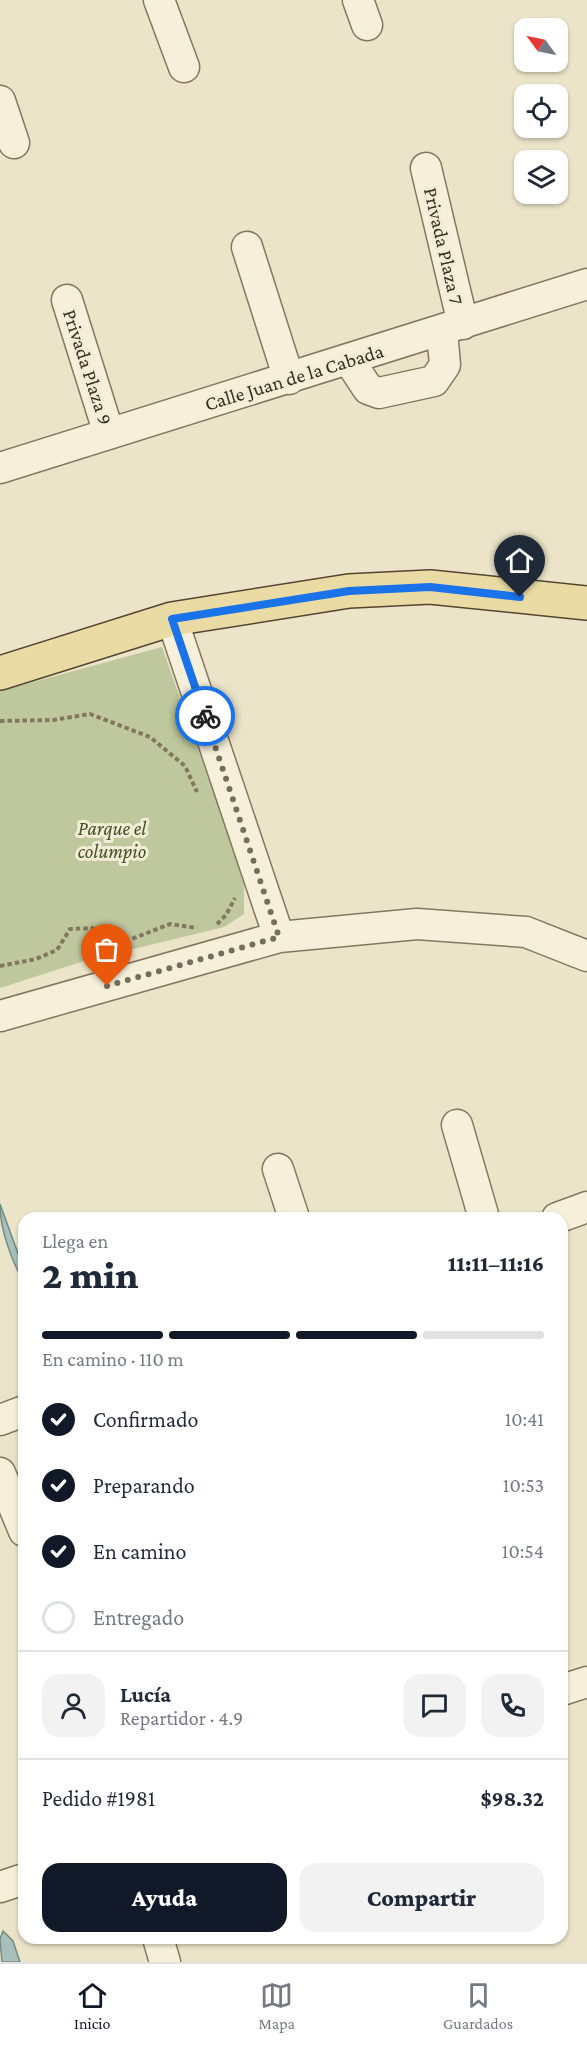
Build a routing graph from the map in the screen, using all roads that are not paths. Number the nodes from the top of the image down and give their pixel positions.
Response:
1 (159, 0) edge
2 (184, 67) dead end
3 (0, 101) edge
4 (14, 143) dead end
5 (426, 168) dead end
6 (247, 247) dead end
7 (587, 284) edge
8 (67, 300) dead end
9 (452, 327) junction
10 (348, 360) junction
11 (289, 379) junction
12 (109, 434) junction
13 (0, 468) edge
14 (587, 603) edge
15 (172, 619) junction
16 (0, 673) edge
17 (279, 937) junction
18 (587, 956) edge
19 (0, 1016) edge
20 (457, 1125) dead end
21 (278, 1169) dead end
22 (587, 1207) edge
23 (292, 1212) edge
24 (482, 1212) edge
25 (568, 1214) edge
26 (18, 1413) edge
27 (0, 1420) edge
28 (0, 1473) edge
29 (18, 1516) edge
30 (587, 1682) edge
31 (568, 1688) edge
32 (18, 1881) edge
33 (0, 1887) edge
34 (160, 1944) edge
35 (165, 1962) edge

1 - 2 street
3 - 4 street
5 - 9 street, Privada Plaza 7
6 - 11 street
7 - 9 street, Calle Juan de la Cabada
8 - 12 street, Privada Plaza 9
9 - 10 street, Calle Juan de la Cabada
9 - 10 street, Privada Plaza 7
10 - 11 street, Calle Juan de la Cabada
11 - 12 street, Calle Juan de la Cabada
12 - 13 street, Calle Juan de la Cabada
14 - 15 main road
15 - 16 main road
15 - 17 street
17 - 18 street
17 - 19 street
20 - 24 street
21 - 23 street
22 - 25 street
26 - 27 street
28 - 29 street
30 - 31 street
32 - 33 street
34 - 35 street

